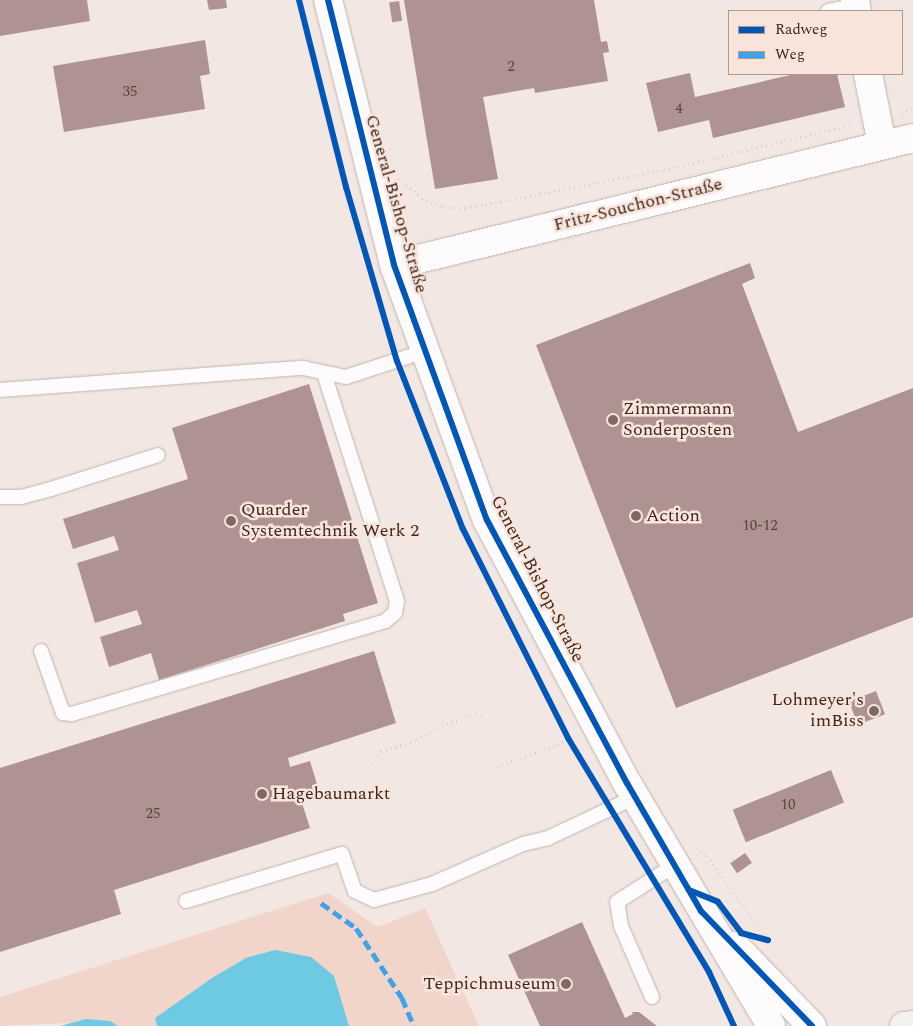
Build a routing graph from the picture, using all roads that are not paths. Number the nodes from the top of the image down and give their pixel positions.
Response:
1 (328, 0) edge
2 (856, 5) edge
3 (833, 10) edge
4 (868, 75) edge
5 (913, 138) edge
6 (882, 145) junction
7 (394, 265) junction
8 (425, 351) junction
9 (324, 374) junction
10 (0, 390) edge
11 (158, 455) dead end
12 (0, 497) edge
13 (41, 651) dead end
14 (636, 798) junction
15 (674, 864) junction
16 (186, 901) dead end
17 (701, 911) junction
18 (652, 997) dead end
19 (913, 1025) edge
20 (772, 1026) edge
21 (812, 1026) edge
22 (904, 1026) edge

1 - 7 street, General-Bishop-Straße
2 - 3 lane
4 - 6 street
5 - 6 street, Fritz-Souchon-Straße
6 - 7 street, Fritz-Souchon-Straße
7 - 8 street, General-Bishop-Straße
8 - 9 lane
8 - 14 street, General-Bishop-Straße
9 - 10 lane
9 - 13 lane
11 - 12 lane
14 - 15 street, General-Bishop-Straße
14 - 16 lane
15 - 17 street, General-Bishop-Straße
15 - 18 lane
17 - 20 street, General-Bishop-Straße
17 - 21 street, General-Bishop-Straße
19 - 22 street

